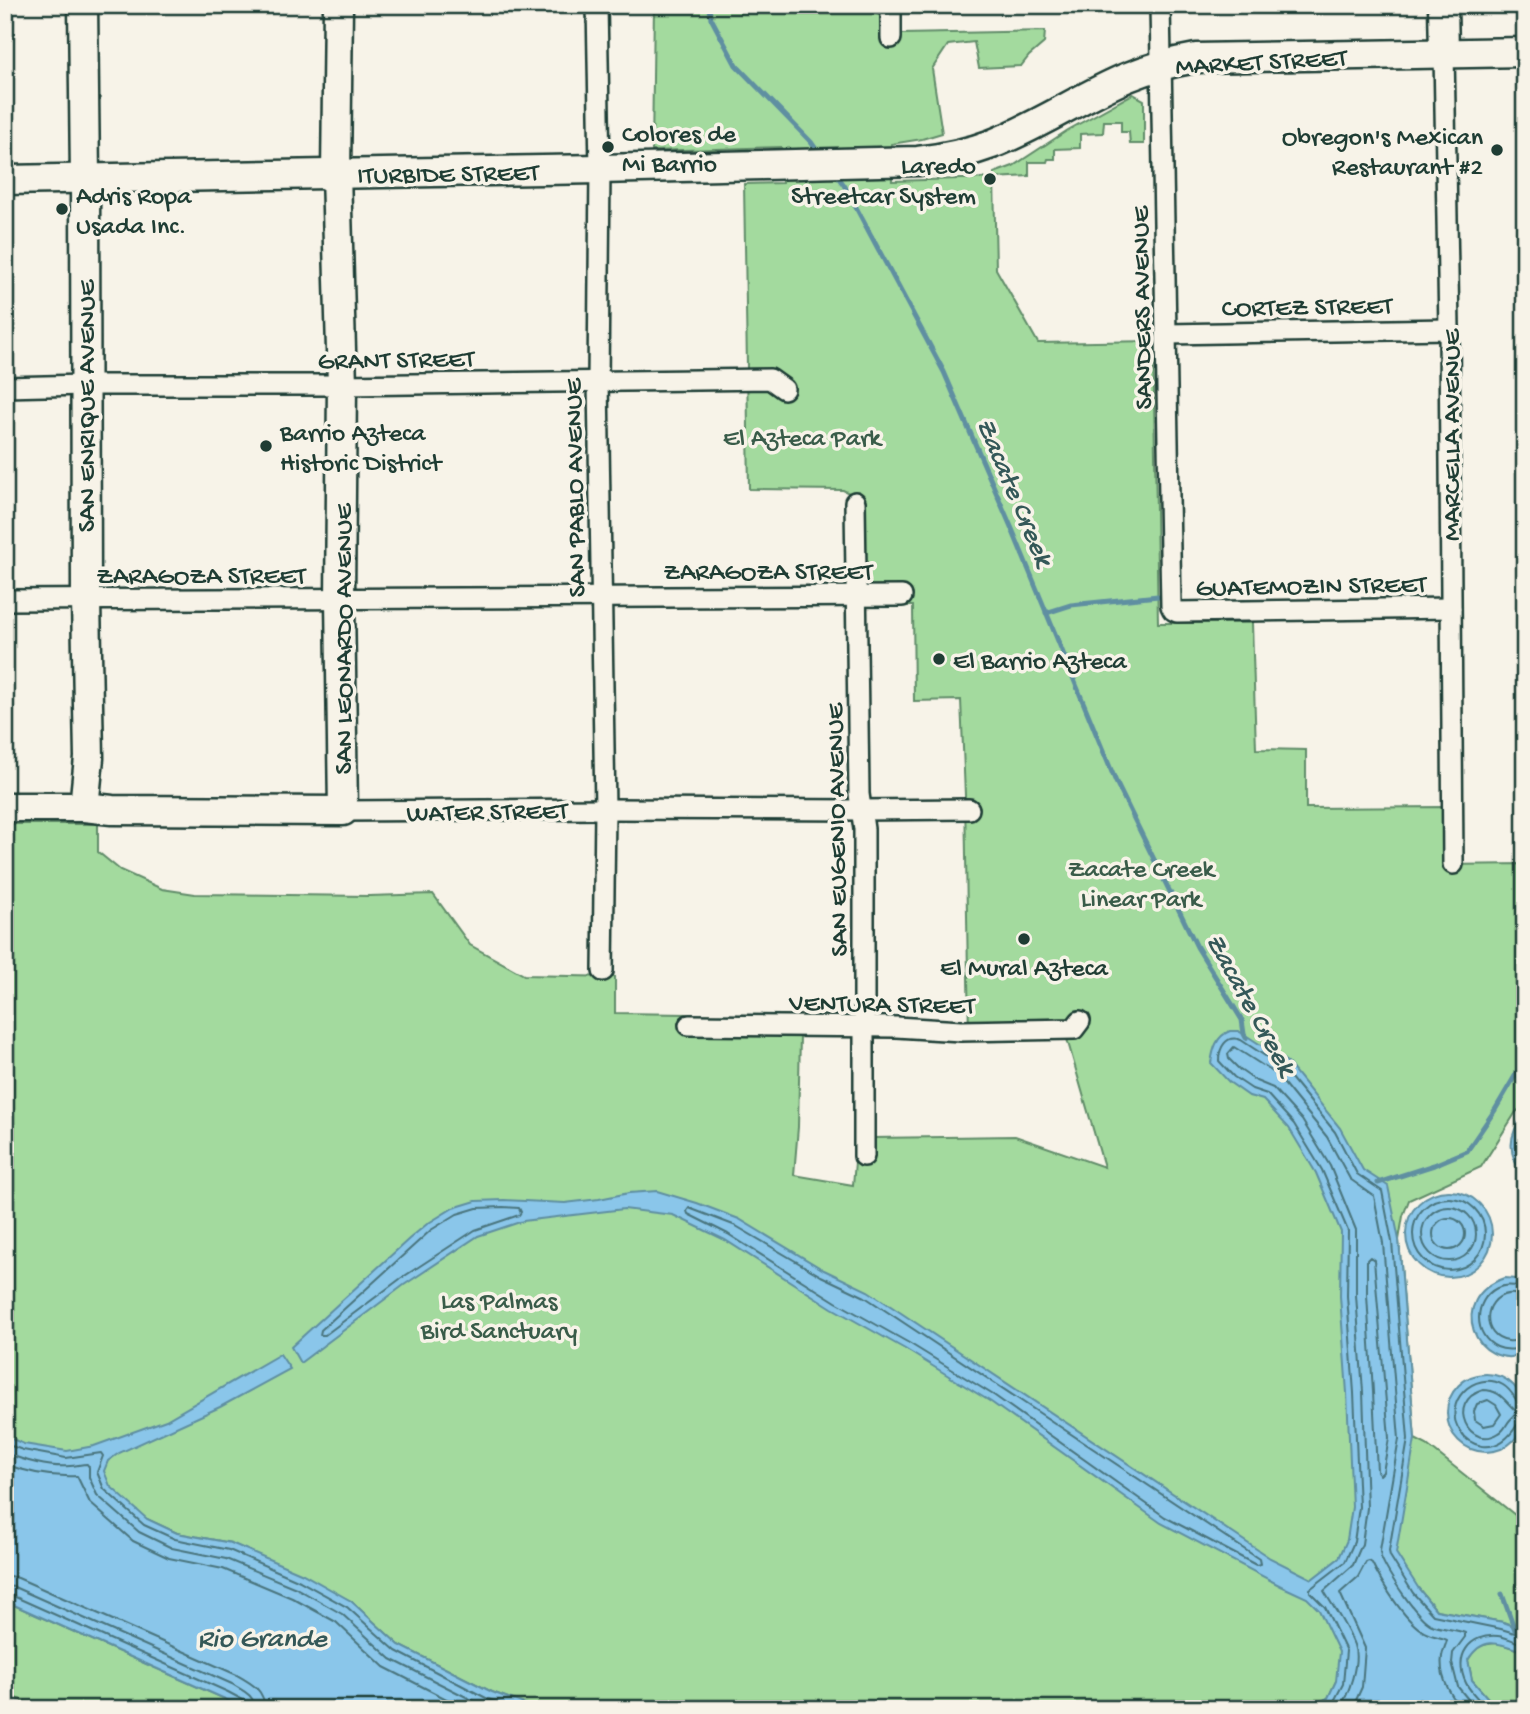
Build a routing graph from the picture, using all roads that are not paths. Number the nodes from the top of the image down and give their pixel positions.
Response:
1 (83, 5) edge
2 (338, 5) edge
3 (597, 5) edge
4 (891, 5) edge
5 (1160, 5) edge
6 (1443, 5) edge
7 (891, 38) dead end
8 (1525, 52) edge
9 (1444, 53) junction
10 (1161, 65) junction
11 (891, 162) joint
12 (600, 169) junction
13 (336, 174) junction
14 (85, 178) junction
15 (5, 180) edge
16 (1449, 329) junction
17 (1167, 334) junction
18 (598, 382) junction
19 (85, 385) junction
20 (342, 385) junction
21 (5, 387) edge
22 (784, 389) dead end
23 (855, 502) dead end
24 (858, 596) junction
25 (902, 596) dead end
26 (600, 598) junction
27 (340, 599) junction
28 (5, 600) edge
29 (86, 600) junction
30 (1451, 608) junction
31 (1173, 610) joint
32 (5, 807) edge
33 (84, 807) junction
34 (605, 808) junction
35 (970, 809) dead end
36 (861, 810) junction
37 (343, 811) junction
38 (1453, 864) dead end
39 (603, 971) dead end
40 (689, 1025) dead end
41 (864, 1026) junction
42 (1077, 1026) dead end
43 (864, 1156) dead end

1 - 14 street, SAN ENRIQUE AVENUE
2 - 13 street, SAN LEONARDO AVENUE
3 - 12 street, SAN PABLO AVENUE
4 - 7 street
5 - 10 street, SANDERS AVENUE
6 - 9 street, MARCELLA AVENUE
8 - 9 street, MARKET STREET
9 - 10 street, MARKET STREET
9 - 16 street, MARCELLA AVENUE
10 - 11 street, MARKET STREET
10 - 17 street, SANDERS AVENUE
11 - 12 street, ITURBIDE STREET
12 - 13 street, ITURBIDE STREET
12 - 18 street, SAN PABLO AVENUE
13 - 14 street, ITURBIDE STREET
13 - 20 street, SAN LEONARDO AVENUE
14 - 15 street, ITURBIDE STREET
14 - 19 street, SAN ENRIQUE AVENUE
16 - 17 street, CORTEZ STREET
16 - 30 street, MARCELLA AVENUE
17 - 31 street, SANDERS AVENUE
18 - 20 street, GRANT STREET
18 - 22 street, GRANT STREET
18 - 26 street, SAN PABLO AVENUE
19 - 20 street, GRANT STREET
19 - 21 street, GRANT STREET
19 - 29 street, SAN ENRIQUE AVENUE
20 - 27 street, SAN LEONARDO AVENUE
23 - 24 street, SAN EUGENIO AVENUE
24 - 25 street, ZARAGOZA STREET
24 - 26 street, ZARAGOZA STREET
24 - 36 street, SAN EUGENIO AVENUE
26 - 27 street, ZARAGOZA STREET
26 - 34 street, SAN PABLO AVENUE
27 - 29 street, ZARAGOZA STREET
27 - 37 street, SAN LEONARDO AVENUE
28 - 29 street, ZARAGOZA STREET
29 - 33 street, SAN ENRIQUE AVENUE
30 - 31 street, GUATEMOZIN STREET
30 - 38 street, MARCELLA AVENUE
32 - 33 street, WATER STREET
33 - 37 street, WATER STREET
34 - 36 street, WATER STREET
34 - 37 street, WATER STREET
34 - 39 street, SAN PABLO AVENUE
35 - 36 street, WATER STREET
36 - 41 street, SAN EUGENIO AVENUE
40 - 41 street, VENTURA STREET
41 - 42 street, VENTURA STREET
41 - 43 street, SAN EUGENIO AVENUE

